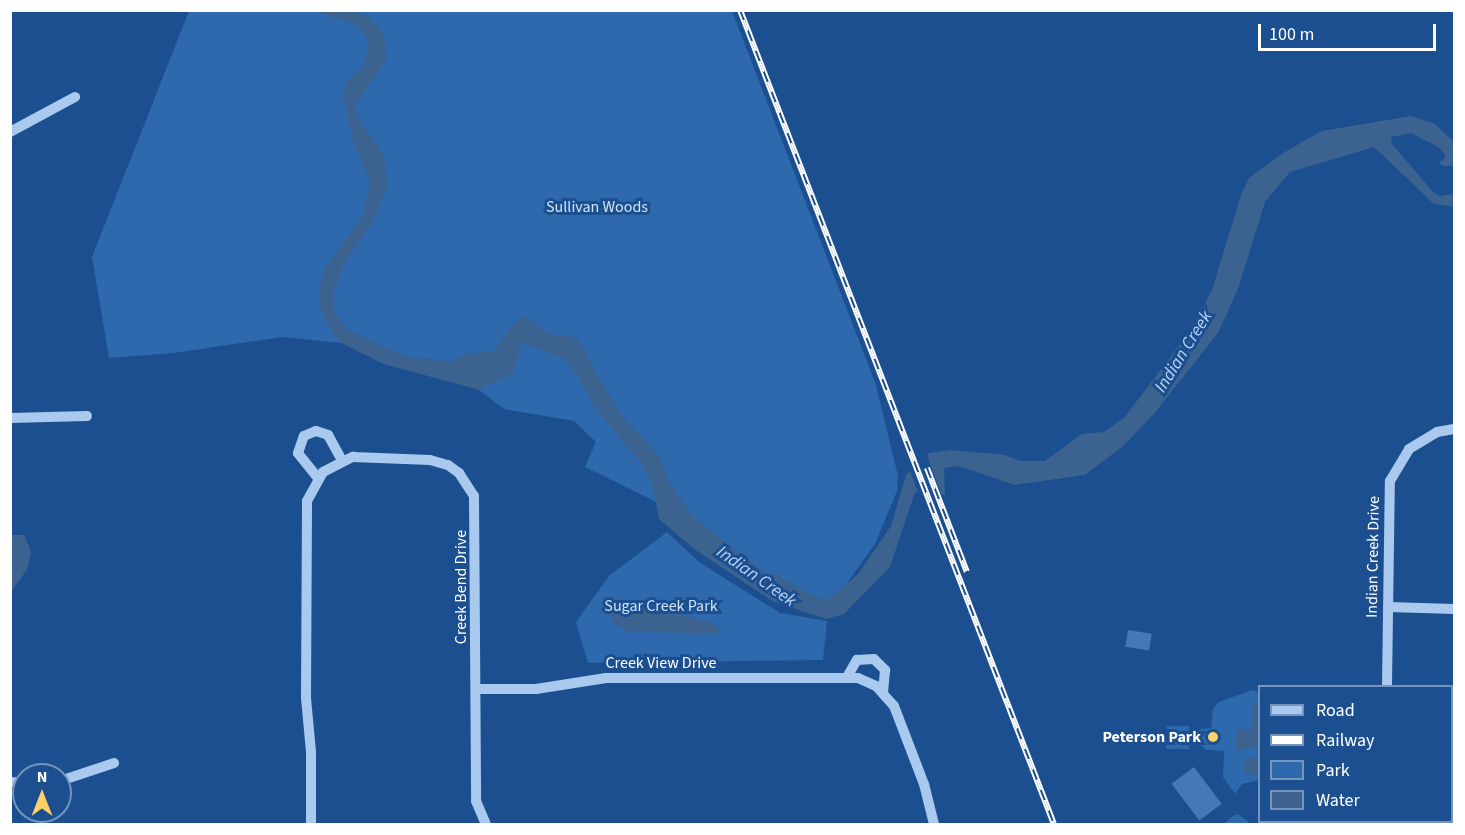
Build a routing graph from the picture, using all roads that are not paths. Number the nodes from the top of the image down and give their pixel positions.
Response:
1 (75, 97) dead end
2 (10, 132) edge
3 (87, 416) dead end
4 (10, 418) edge
5 (1455, 429) edge
6 (342, 460) junction
7 (318, 478) junction
8 (1388, 607) junction
9 (1455, 609) edge
10 (847, 677) junction
11 (1387, 685) edge
12 (476, 689) junction
13 (883, 692) junction
14 (114, 763) dead end
15 (72, 777) edge
16 (311, 825) edge
17 (486, 825) edge
18 (934, 825) edge

1 - 2 street
3 - 4 street
5 - 8 street, Indian Creek Drive
6 - 7 street
6 - 7 street
6 - 12 street, Creek Bend Drive
7 - 16 street
8 - 9 street
8 - 11 street, Indian Creek Drive
10 - 12 street, Creek View Drive
10 - 13 street, Creek View Drive
10 - 13 street
12 - 17 street, Creek Bend Drive
13 - 18 street
14 - 15 street

